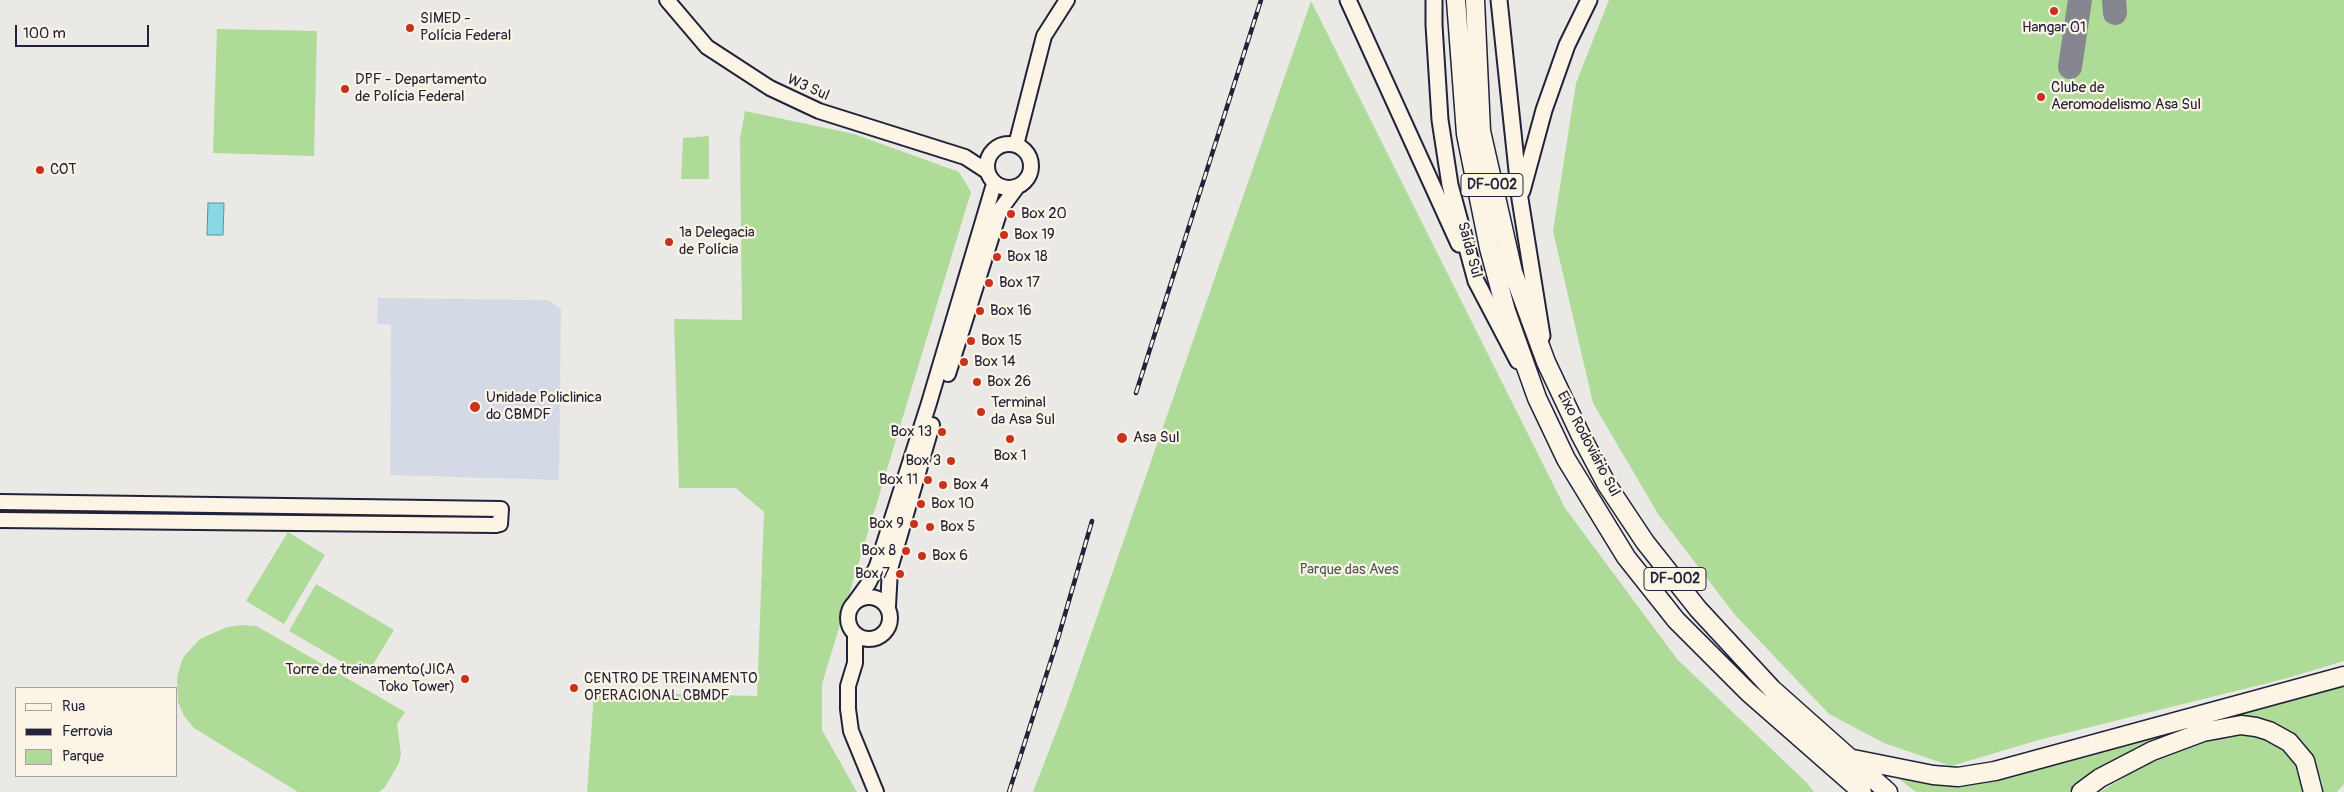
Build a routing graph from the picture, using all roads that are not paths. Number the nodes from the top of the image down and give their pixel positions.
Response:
1 (667, 0) edge
2 (1067, 0) edge
3 (1348, 0) edge
4 (1434, 0) edge
5 (1456, 0) edge
6 (1475, 0) edge
7 (1499, 0) edge
8 (1589, 0) edge
9 (1016, 145) junction
10 (991, 153) junction
11 (965, 157) junction
12 (985, 170) junction
13 (994, 184) junction
14 (1017, 187) junction
15 (1520, 200) junction
16 (1476, 281) junction
17 (1546, 362) junction
18 (1537, 398) junction
19 (0, 502) edge
20 (33, 503) junction
21 (171, 505) junction
22 (311, 507) junction
23 (476, 509) junction
24 (0, 520) edge
25 (32, 520) junction
26 (172, 520) junction
27 (312, 522) junction
28 (474, 525) junction
29 (855, 602) junction
30 (888, 606) junction
31 (855, 634) junction
32 (872, 639) junction
33 (855, 663) junction
34 (2344, 676) edge
35 (1852, 759) junction
36 (1842, 776) junction
37 (876, 792) edge
38 (1856, 792) edge
39 (1862, 792) edge
40 (1888, 792) edge
41 (2081, 792) edge
42 (2313, 792) edge

1 - 11 street, W3 Sul
2 - 9 street
3 - 16 main road
4 - 16 main road, Saída Sul
5 - 18 highway, Eixo Rodoviário Sul / DF-002
6 - 17 highway, Eixo Rodoviário Sul / DF-002
7 - 15 main road
8 - 15 main road
9 - 10 street
9 - 14 street
10 - 11 street, W3 Sul
10 - 12 street
11 - 12 street, W3 Sul
12 - 13 street
13 - 14 street
13 - 29 street
14 - 30 street
15 - 17 main road
16 - 18 main road, Saída Sul
17 - 35 highway, Eixo Rodoviário Sul / DF-002
18 - 36 highway, Eixo Rodoviário Sul / DF-002
19 - 20 street
20 - 21 street
20 - 25 street
21 - 22 street
21 - 26 street
22 - 23 street
22 - 27 street
23 - 28 street
23 - 28 street
24 - 25 street
25 - 26 street
26 - 27 street
27 - 28 street
29 - 30 street
29 - 31 street
30 - 32 street
31 - 32 street
31 - 33 street
32 - 33 street
33 - 37 street
34 - 35 highway
35 - 40 highway, Eixo Rodoviário Sul / DF-002
36 - 38 highway
36 - 39 highway, Eixo Rodoviário Sul / DF-002
41 - 42 highway

